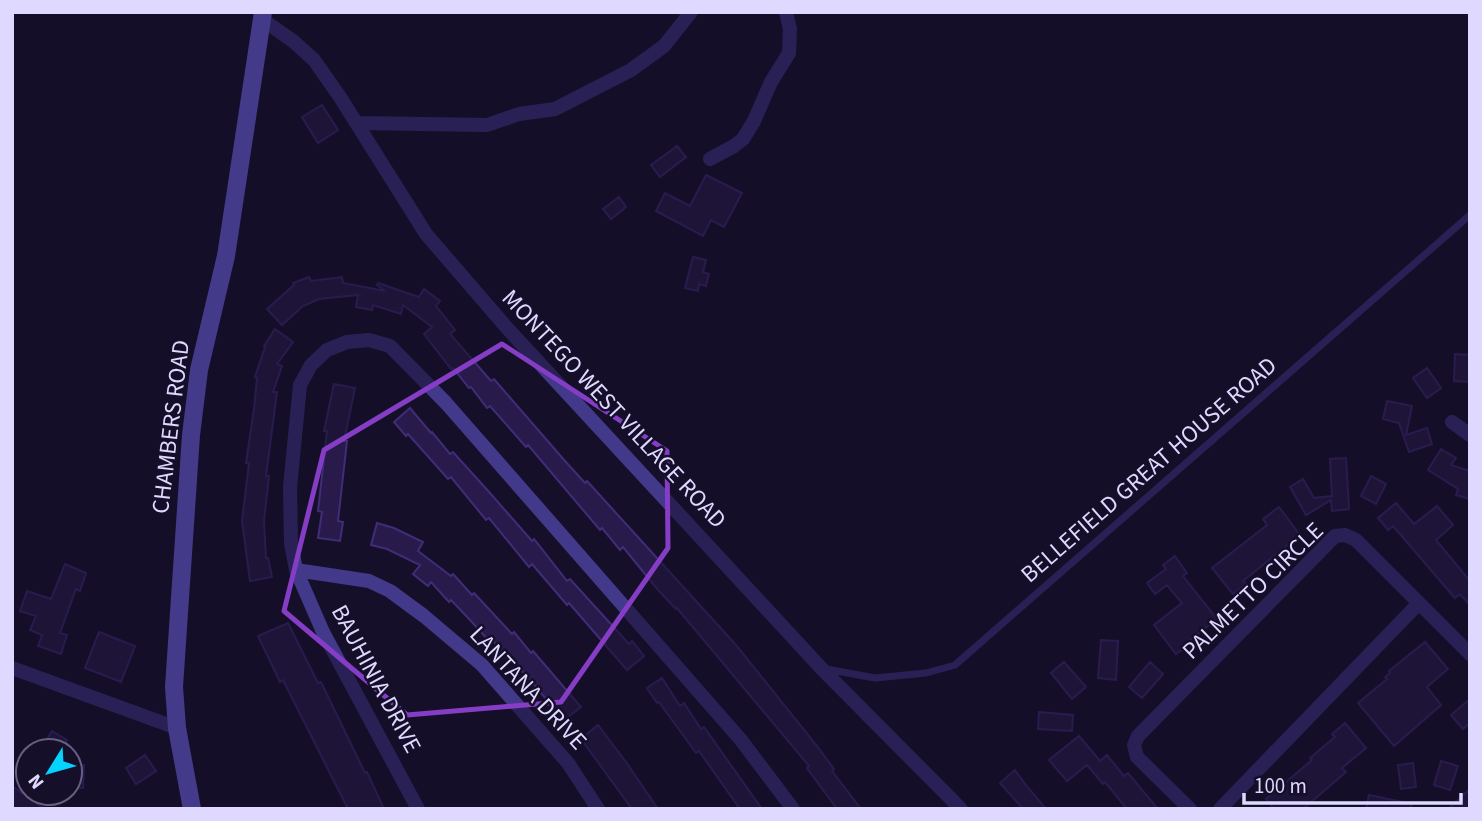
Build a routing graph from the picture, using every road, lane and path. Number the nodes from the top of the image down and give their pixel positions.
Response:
1 (691, 12) edge
2 (786, 12) edge
3 (263, 16) edge
4 (357, 123) junction
5 (710, 159) dead end
6 (1470, 215) edge
7 (1452, 422) dead end
8 (1470, 435) edge
9 (296, 570) junction
10 (1419, 603) junction
11 (1470, 654) edge
12 (12, 668) edge
13 (822, 669) junction
14 (177, 728) junction
15 (192, 809) edge
16 (418, 809) edge
17 (598, 809) edge
18 (793, 809) edge
19 (961, 809) edge
20 (1190, 809) edge
21 (1220, 809) edge

1 - 4 street
2 - 5 street
3 - 4 street, MONTEGO WEST VILLAGE ROAD
3 - 14 street, CHAMBERS ROAD
4 - 13 street, MONTEGO WEST VILLAGE ROAD
6 - 13 lane, BELLEFIELD GREAT HOUSE ROAD
7 - 8 street
9 - 16 street, BAUHINIA DRIVE
9 - 17 street, LANTANA DRIVE
9 - 18 street, BAUHINIA DRIVE
10 - 11 street, PALMETTO CIRCLE
10 - 20 street, PALMETTO CIRCLE
10 - 21 street
12 - 14 street
13 - 19 street, MONTEGO WEST VILLAGE ROAD
14 - 15 street, CHAMBERS ROAD

